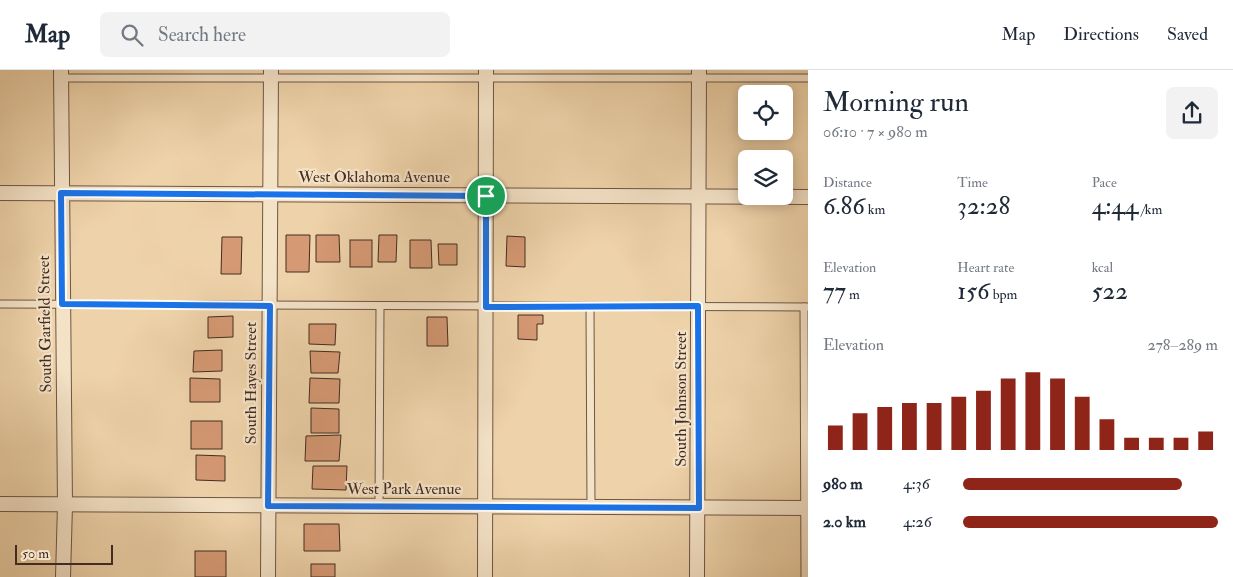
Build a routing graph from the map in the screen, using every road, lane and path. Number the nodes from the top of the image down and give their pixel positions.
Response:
1 (486, 73) edge
2 (61, 74) edge
3 (271, 74) edge
4 (699, 74) edge
5 (808, 78) edge
6 (0, 193) edge
7 (61, 193) junction
8 (270, 194) junction
9 (486, 196) junction
10 (698, 197) junction
11 (808, 198) edge
12 (0, 304) edge
13 (62, 304) junction
14 (270, 306) junction
15 (380, 306) junction
16 (590, 306) junction
17 (698, 306) junction
18 (486, 307) junction
19 (806, 307) edge
20 (0, 504) edge
21 (65, 505) junction
22 (268, 506) junction
23 (379, 506) junction
24 (485, 506) junction
25 (591, 507) junction
26 (699, 508) junction
27 (807, 508) edge
28 (62, 577) edge
29 (268, 577) edge
30 (485, 577) edge
31 (698, 577) edge
32 (805, 577) edge

1 - 3 lane
1 - 4 lane
1 - 9 street
2 - 3 lane
2 - 7 street, South Garfield Street
3 - 8 street, South Hayes Street
4 - 5 lane
4 - 10 street, South Johnson Street
6 - 7 street, West Oklahoma Avenue
7 - 8 street, West Oklahoma Avenue
7 - 13 street, South Garfield Street
8 - 9 street, West Oklahoma Avenue
8 - 14 street, South Hayes Street
9 - 10 street, West Oklahoma Avenue
9 - 18 street
10 - 11 street, West Oklahoma Avenue
10 - 17 street, South Johnson Street
12 - 13 lane
13 - 14 lane
13 - 21 street, South Garfield Street
14 - 15 lane
14 - 22 street, South Hayes Street
15 - 18 lane
15 - 23 lane
16 - 17 lane
16 - 18 lane
16 - 25 lane
17 - 19 lane
17 - 26 street, South Johnson Street
18 - 24 street
19 - 27 lane
20 - 21 street, West Park Avenue
21 - 22 street, West Park Avenue
21 - 28 street, South Garfield Street
22 - 23 street, West Park Avenue
22 - 29 street, South Hayes Street
23 - 24 street, West Park Avenue
24 - 25 street, West Park Avenue
24 - 30 street
25 - 26 street, West Park Avenue
26 - 27 street, West Park Avenue
26 - 31 street, South Johnson Street
27 - 32 lane

